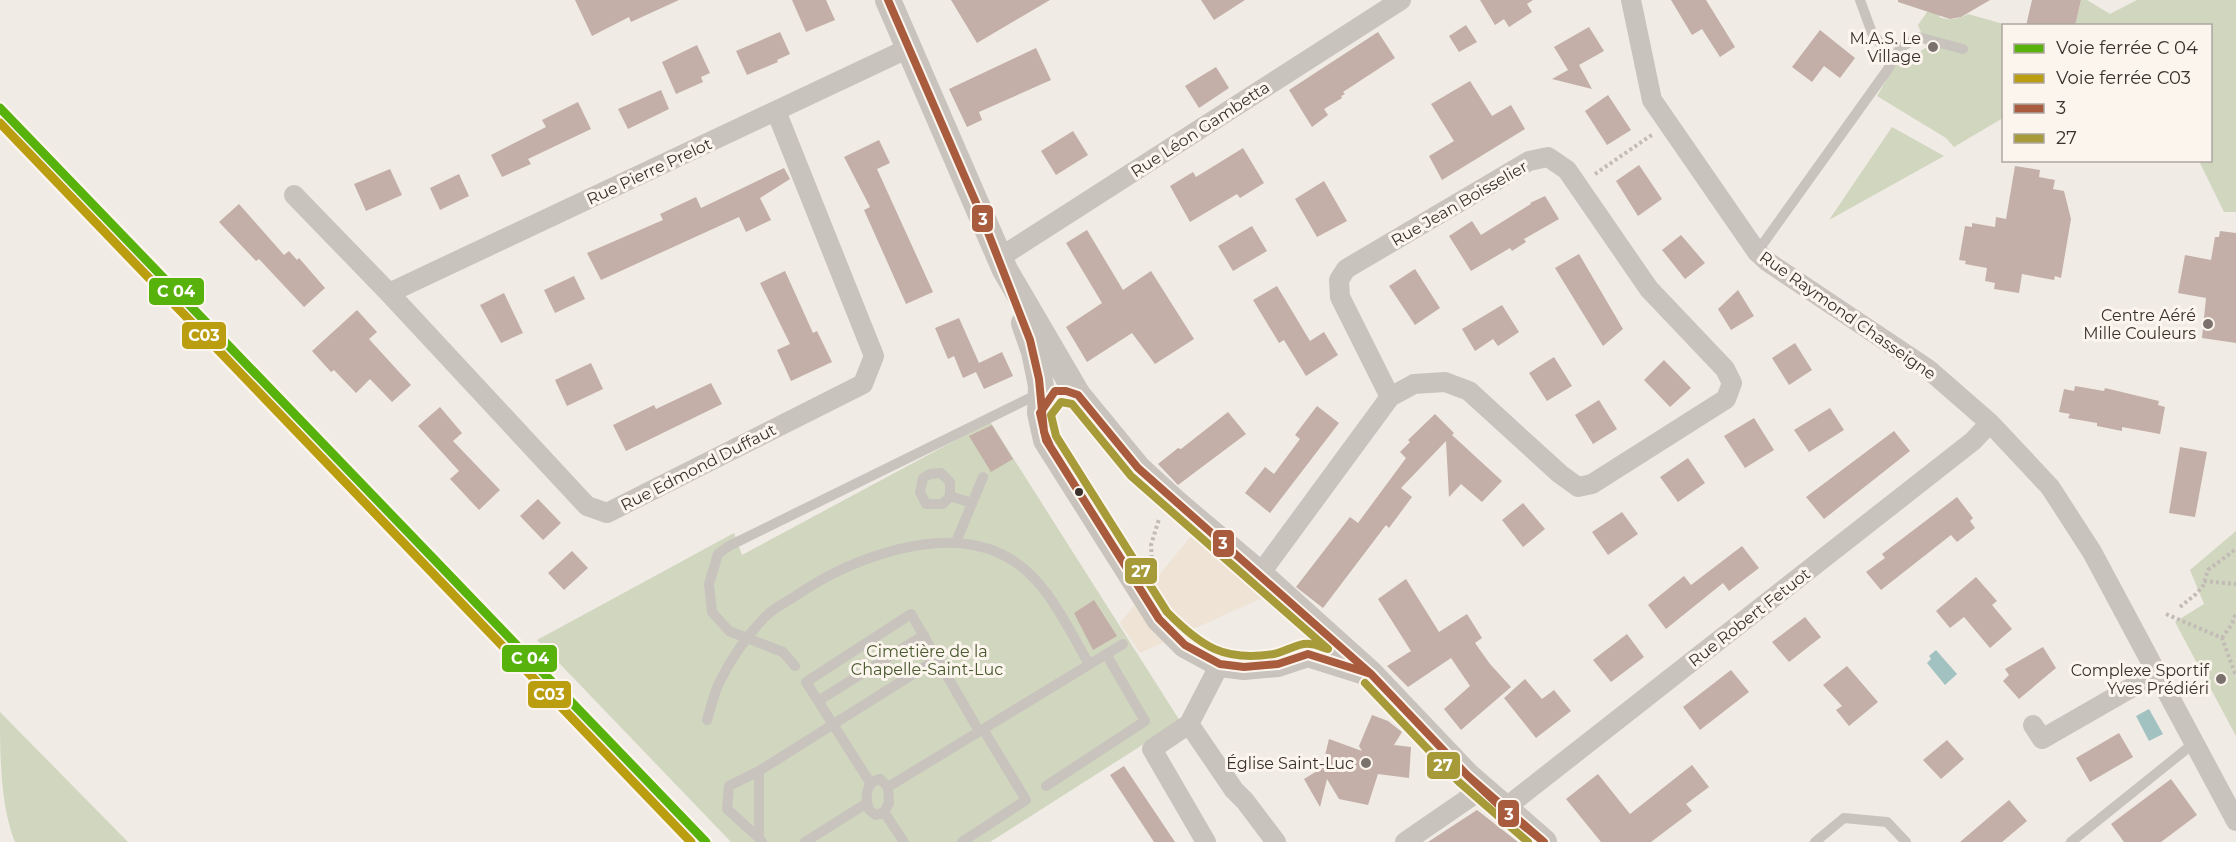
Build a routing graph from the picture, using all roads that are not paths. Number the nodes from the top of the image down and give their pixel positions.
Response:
1 (888, 0) edge
2 (1401, 0) edge
3 (1631, 0) edge
4 (1860, 0) edge
5 (909, 48) junction
6 (1963, 49) dead end
7 (1893, 59) junction
8 (776, 111) junction
9 (294, 195) dead end
10 (1757, 252) junction
11 (1002, 264) junction
12 (389, 293) junction
13 (1078, 395) junction
14 (1390, 397) junction
15 (1040, 403) junction
16 (1990, 423) junction
17 (983, 477) dead end
18 (951, 496) dead end
19 (972, 503) junction
20 (956, 542) junction
21 (1260, 574) junction
22 (1308, 618) junction
23 (924, 635) junction
24 (747, 639) junction
25 (1123, 644) dead end
26 (1106, 654) junction
27 (1308, 654) junction
28 (937, 659) junction
29 (1089, 664) junction
30 (1220, 664) junction
31 (795, 666) dead end
32 (2157, 673) junction
33 (1371, 674) junction
34 (818, 701) junction
35 (707, 720) dead end
36 (832, 724) junction
37 (1189, 724) junction
38 (2033, 725) dead end
39 (981, 730) junction
40 (2194, 743) junction
41 (759, 771) junction
42 (871, 784) junction
43 (1046, 786) dead end
44 (1479, 786) junction
45 (888, 787) junction
46 (867, 803) junction
47 (1505, 808) junction
48 (884, 812) junction
49 (2236, 821) edge
50 (761, 840) edge
51 (805, 842) edge
52 (904, 842) edge
53 (962, 842) edge
54 (1206, 842) edge
55 (1276, 842) edge
56 (1404, 842) edge
57 (1544, 842) edge
58 (1815, 842) edge
59 (1906, 842) edge
60 (2071, 842) edge

1 - 5 street
2 - 11 street, Rue Léon Gambetta
3 - 10 street, Rue Raymond Chasseigne
4 - 7 lane
5 - 8 street, Rue Pierre Prelot
5 - 11 street
6 - 7 lane
7 - 10 lane
8 - 12 street, Rue Pierre Prelot
8 - 12 street, Rue Edmond Duffaut
9 - 12 street, Rue Edmond Duffaut
10 - 16 street, Rue Raymond Chasseigne
11 - 13 street
11 - 15 street
13 - 15 street
13 - 21 street
14 - 14 street, Rue Jean Boisselier
14 - 21 street, Rue Jean Boisselier
15 - 24 lane
15 - 30 street
16 - 32 street, Rue Raymond Chasseigne
16 - 47 street, Rue Robert Fetuot
17 - 19 lane
18 - 19 lane
19 - 20 lane
20 - 24 lane
20 - 29 lane
21 - 22 street
22 - 27 street
22 - 33 street
23 - 28 lane
23 - 34 lane
23 - 34 lane
24 - 31 lane
24 - 35 lane
25 - 26 lane
26 - 29 lane
26 - 43 lane
27 - 30 street
27 - 33 street
28 - 36 lane
28 - 39 lane
29 - 39 lane
30 - 37 street
32 - 38 street
32 - 40 street, Rue Raymond Chasseigne
33 - 44 street
34 - 36 lane
36 - 41 lane
36 - 42 lane
37 - 54 street
37 - 55 street
39 - 45 lane
39 - 53 lane
40 - 49 street, Rue Raymond Chasseigne
40 - 60 lane
41 - 50 lane
41 - 50 lane
42 - 45 lane
42 - 46 lane
44 - 47 street
44 - 56 street
45 - 48 lane
46 - 48 lane
46 - 51 lane
47 - 57 street
48 - 52 lane
58 - 59 lane

